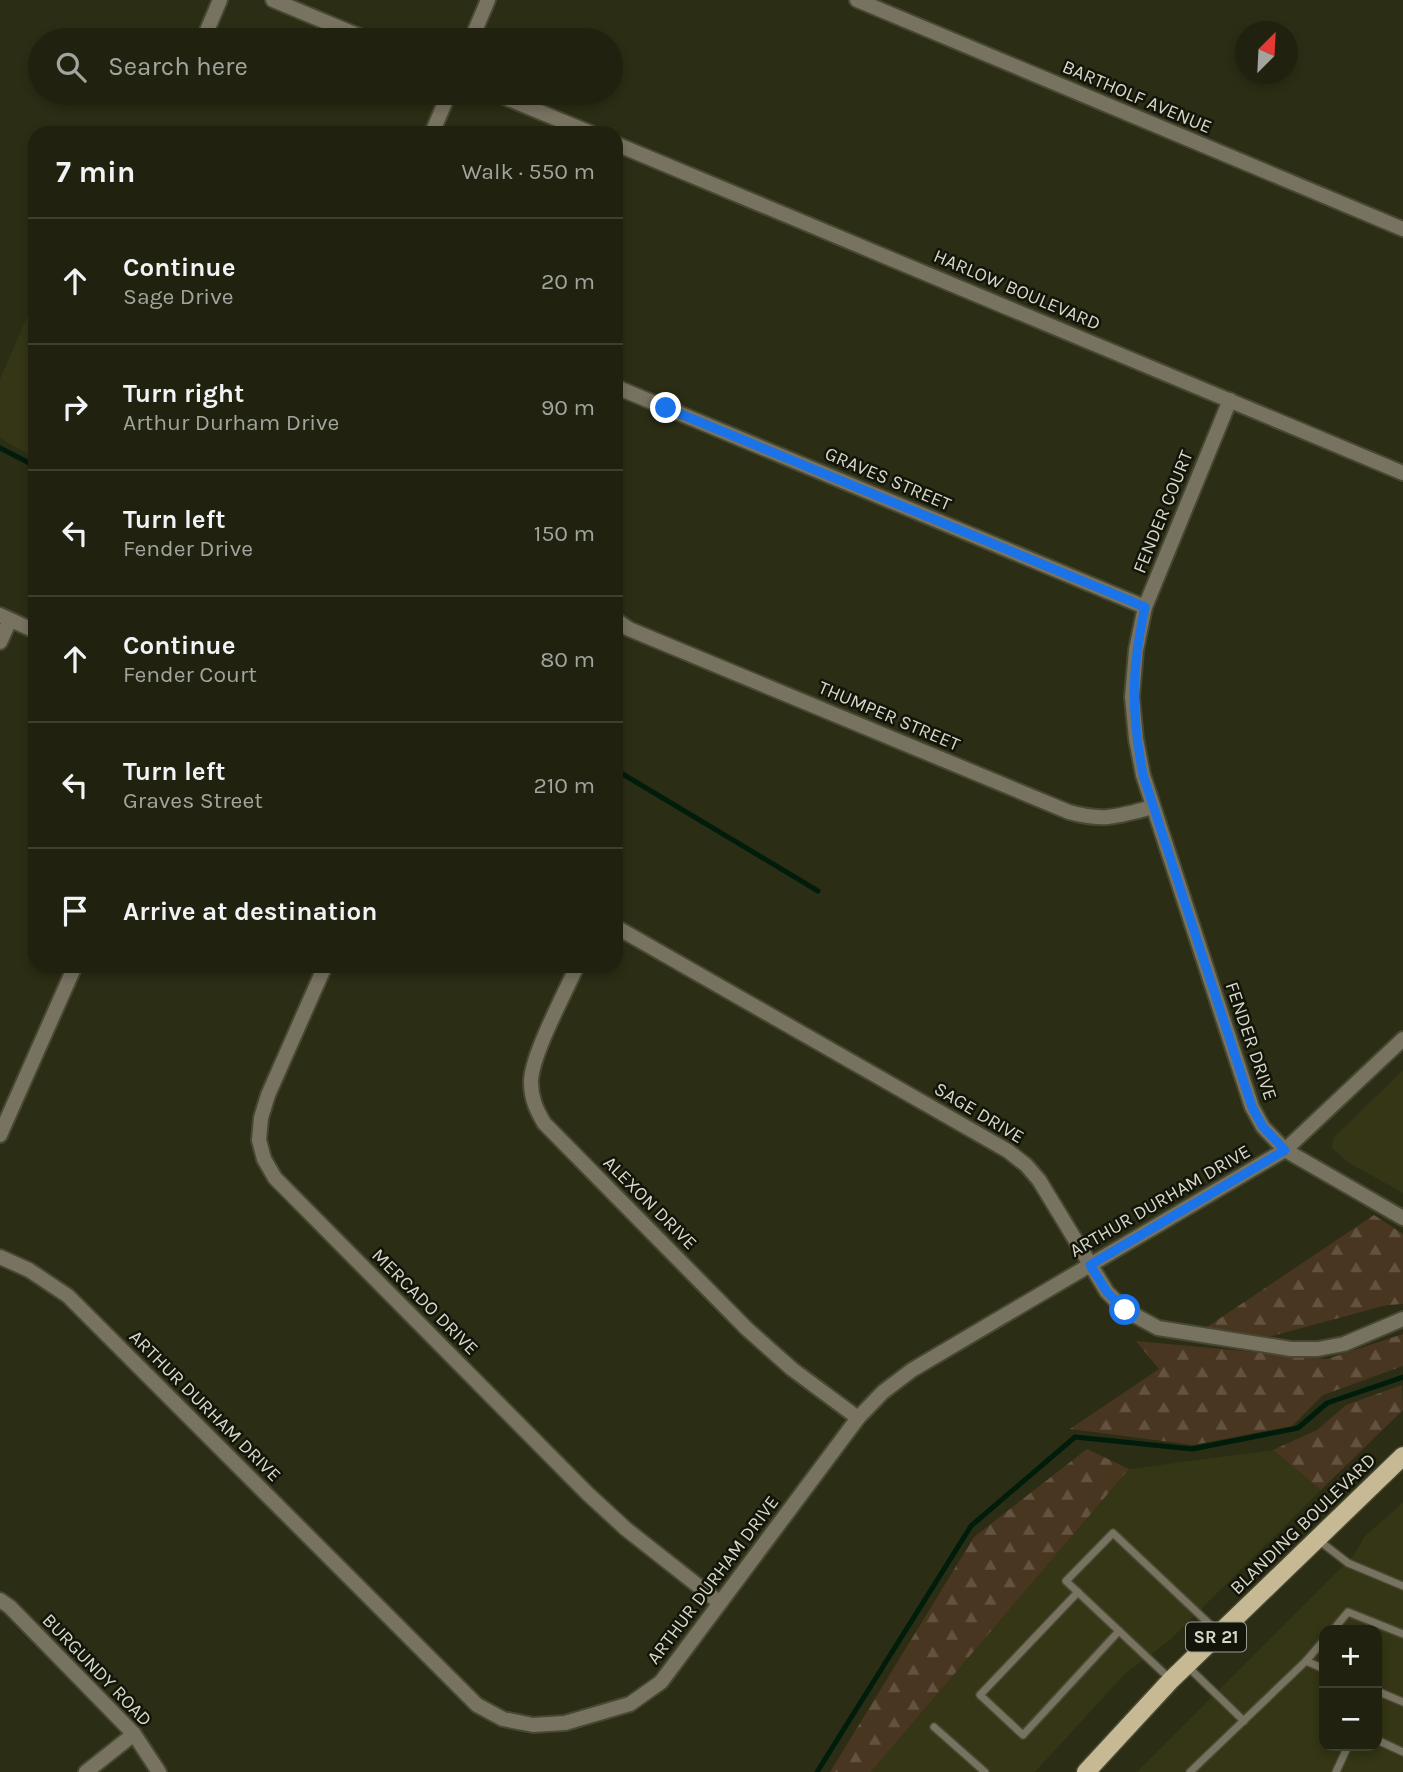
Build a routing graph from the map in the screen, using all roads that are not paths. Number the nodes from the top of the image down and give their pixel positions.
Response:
1 (220, 0) edge
2 (273, 0) edge
3 (488, 0) edge
4 (857, 0) edge
5 (208, 28) edge
6 (340, 28) edge
7 (476, 28) edge
8 (444, 105) edge
9 (523, 105) edge
10 (435, 126) edge
11 (573, 126) edge
12 (623, 147) edge
13 (1403, 229) edge
14 (623, 390) edge
15 (1230, 400) junction
16 (1403, 473) edge
17 (1145, 607) junction
18 (5, 618) edge
19 (623, 625) edge
20 (28, 628) edge
21 (0, 642) edge
22 (1153, 807) junction
23 (623, 931) edge
24 (72, 973) edge
25 (322, 973) edge
26 (574, 973) edge
27 (1403, 1039) edge
28 (0, 1135) edge
29 (1285, 1150) junction
30 (1402, 1216) edge
31 (0, 1256) edge
32 (1090, 1265) junction
33 (1403, 1319) edge
34 (858, 1418) junction
35 (1403, 1456) edge
36 (1317, 1539) junction
37 (1403, 1586) edge
38 (1077, 1592) junction
39 (0, 1600) edge
40 (720, 1602) junction
41 (1336, 1625) edge
42 (1380, 1625) edge
43 (1382, 1626) edge
44 (1119, 1631) junction
45 (1220, 1633) junction
46 (1403, 1634) edge
47 (1319, 1646) edge
48 (1306, 1661) junction
49 (1186, 1666) junction
50 (1319, 1667) edge
51 (1171, 1680) junction
52 (1382, 1693) edge
53 (1403, 1702) edge
54 (1244, 1721) junction
55 (934, 1727) dead end
56 (134, 1734) junction
57 (1382, 1742) edge
58 (1346, 1751) edge
59 (1403, 1752) edge
60 (86, 1772) edge
61 (159, 1772) edge
62 (985, 1772) edge
63 (1086, 1772) edge
64 (1190, 1772) edge
65 (1336, 1772) edge

1 - 5 street
2 - 6 street
3 - 7 street
4 - 13 street, BARTHOLF AVENUE
8 - 10 street
9 - 11 street
12 - 15 street, HARLOW BOULEVARD
14 - 17 street, GRAVES STREET
15 - 16 street, HARLOW BOULEVARD
15 - 17 street, FENDER COURT
17 - 22 street, FENDER COURT
18 - 20 street
18 - 21 street
19 - 22 street, THUMPER STREET
22 - 29 street, FENDER DRIVE
23 - 32 street, SAGE DRIVE
24 - 28 street
25 - 40 street, MERCADO DRIVE
26 - 34 street, ALEXON DRIVE
27 - 29 street, ARTHUR DURHAM DRIVE
29 - 30 street, FENDER DRIVE
29 - 32 street, ARTHUR DURHAM DRIVE
31 - 40 street, ARTHUR DURHAM DRIVE
32 - 33 street, SAGE DRIVE
32 - 34 street, ARTHUR DURHAM DRIVE
34 - 40 street, ARTHUR DURHAM DRIVE
35 - 36 main road, BLANDING BOULEVARD / SR 21
36 - 37 lane
36 - 45 main road, BLANDING BOULEVARD / SR 21
38 - 44 lane
38 - 44 lane
38 - 45 lane
39 - 56 street, BURGUNDY ROAD
41 - 42 lane
43 - 46 lane
44 - 51 lane
45 - 49 main road, BLANDING BOULEVARD / SR 21
47 - 48 lane
48 - 50 lane
48 - 54 lane
49 - 51 main road, BLANDING BOULEVARD / SR 21
49 - 54 lane
51 - 63 main road, BLANDING BOULEVARD / SR 21
52 - 53 lane
54 - 64 lane
55 - 62 lane
56 - 60 street
56 - 61 street, BURGUNDY ROAD
57 - 59 lane
58 - 65 lane

